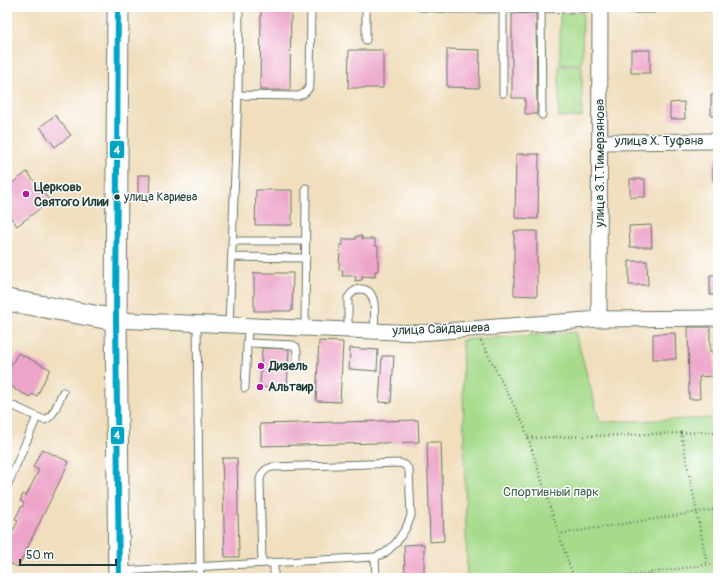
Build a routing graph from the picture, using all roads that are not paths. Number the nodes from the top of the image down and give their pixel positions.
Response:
1 (118, 7) edge
2 (239, 7) edge
3 (311, 7) edge
4 (366, 7) edge
5 (420, 7) edge
6 (503, 8) edge
7 (541, 8) edge
8 (600, 8) edge
9 (366, 40) dead end
10 (504, 92) dead end
11 (238, 95) junction
12 (542, 115) dead end
13 (718, 141) edge
14 (600, 142) junction
15 (306, 188) dead end
16 (232, 240) junction
17 (306, 242) junction
18 (232, 257) junction
19 (306, 258) junction
20 (7, 300) edge
21 (718, 318) edge
22 (599, 319) junction
23 (116, 320) junction
24 (197, 324) junction
25 (229, 325) junction
26 (248, 326) junction
27 (305, 328) junction
28 (348, 330) junction
29 (374, 331) junction
30 (248, 343) junction
31 (297, 362) dead end
32 (245, 388) dead end
33 (62, 392) dead end
34 (7, 403) edge
35 (37, 417) junction
36 (7, 486) edge
37 (375, 557) junction
38 (274, 562) junction
39 (262, 563) junction
40 (200, 566) junction
41 (119, 574) edge
42 (200, 578) edge
43 (274, 578) edge
44 (376, 578) edge

1 - 23 main road
2 - 11 lane
3 - 11 lane
4 - 9 lane
5 - 6 lane
6 - 7 lane
6 - 10 lane
7 - 8 lane
7 - 12 lane
8 - 14 street, улица З.Т.Тимерзянова
11 - 16 lane
13 - 14 street, улица Х. Туфана
14 - 22 street, улица З.Т.Тимерзянова
15 - 17 lane
16 - 17 lane
16 - 18 lane
17 - 19 lane
18 - 19 lane
18 - 25 lane
19 - 27 lane
20 - 23 main road
21 - 22 street, улица Сайдашева
22 - 29 street, улица Сайдашева
23 - 24 street, улица Сайдашева
23 - 41 main road
24 - 25 street, улица Сайдашева
24 - 40 lane
25 - 26 street, улица Сайдашева
26 - 27 street, улица Сайдашева
26 - 30 lane
27 - 28 street, улица Сайдашева
28 - 29 street, улица Сайдашева
28 - 29 lane
30 - 31 lane
30 - 32 lane
33 - 35 lane
34 - 35 lane
35 - 36 lane
37 - 38 lane
37 - 39 lane
37 - 44 lane
38 - 39 lane
38 - 43 lane
39 - 40 lane
40 - 41 lane
40 - 42 lane

